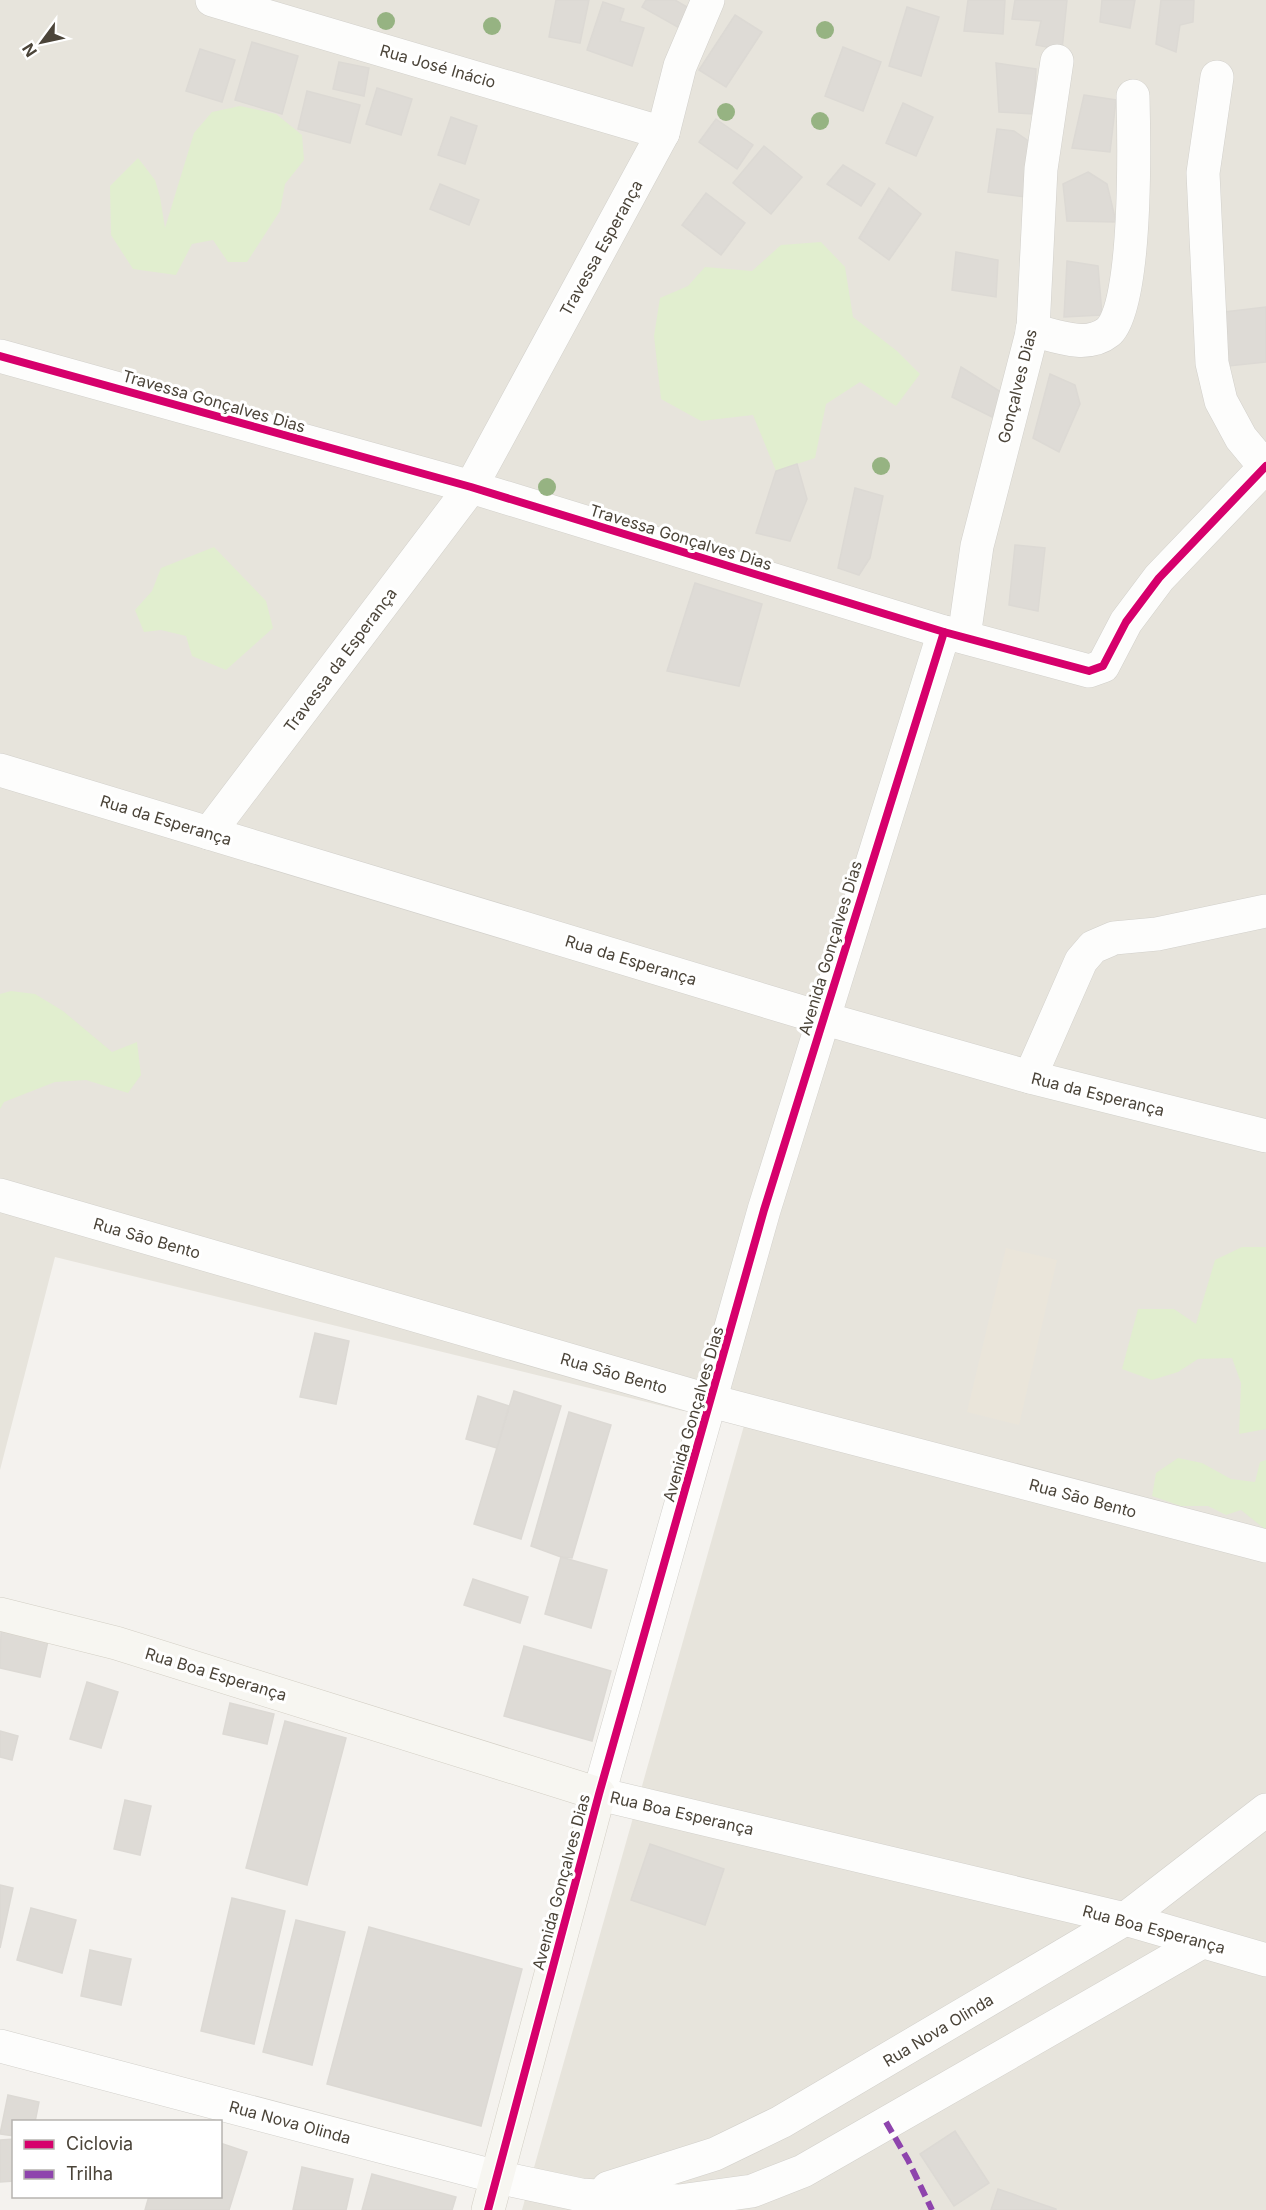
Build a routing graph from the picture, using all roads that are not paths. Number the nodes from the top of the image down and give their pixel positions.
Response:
1 (212, 0) edge
2 (708, 0) edge
3 (1057, 61) dead end
4 (1217, 77) dead end
5 (1133, 96) dead end
6 (663, 133) junction
7 (1032, 330) junction
8 (0, 356) edge
9 (1266, 467) edge
10 (471, 487) junction
11 (954, 635) junction
12 (0, 770) edge
13 (209, 833) junction
14 (1266, 911) edge
15 (822, 1018) junction
16 (1030, 1077) junction
17 (1266, 1136) edge
18 (0, 1195) edge
19 (711, 1401) junction
20 (1266, 1546) edge
21 (0, 1614) edge
22 (599, 1794) junction
23 (1266, 1810) edge
24 (1125, 1919) junction
25 (1202, 1942) junction
26 (1266, 1960) edge
27 (0, 2046) edge
28 (497, 2176) junction
29 (580, 2195) junction
30 (488, 2210) edge

1 - 6 street, Rua José Inácio
2 - 6 street, Travessa Esperança
3 - 7 street, Gonçalves Dias
4 - 9 street
5 - 7 street
6 - 10 street, Travessa Esperança
7 - 11 street, Gonçalves Dias
8 - 10 street, Travessa Gonçalves Dias
9 - 11 street, Travessa Gonçalves Dias
10 - 11 street, Travessa Gonçalves Dias
10 - 13 street, Travessa da Esperança
11 - 15 street, Avenida Gonçalves Dias
12 - 13 street, Rua da Esperança
13 - 15 street, Rua da Esperança
14 - 16 street
15 - 16 street, Rua da Esperança
15 - 19 street, Avenida Gonçalves Dias
16 - 17 street, Rua da Esperança
18 - 19 street, Rua São Bento
19 - 20 street, Rua São Bento
19 - 22 street, Avenida Gonçalves Dias
21 - 22 street, Rua Boa Esperança
22 - 24 street, Rua Boa Esperança
22 - 28 street, Avenida Gonçalves Dias
23 - 24 street, Rua Nova Olinda
24 - 25 street, Rua Boa Esperança
24 - 29 street, Rua Nova Olinda
25 - 26 street, Rua Boa Esperança
25 - 29 street, Rua Nova Olinda
27 - 28 street, Rua Nova Olinda
28 - 29 street, Rua Nova Olinda
28 - 30 street, Avenida Gonçalves Dias

